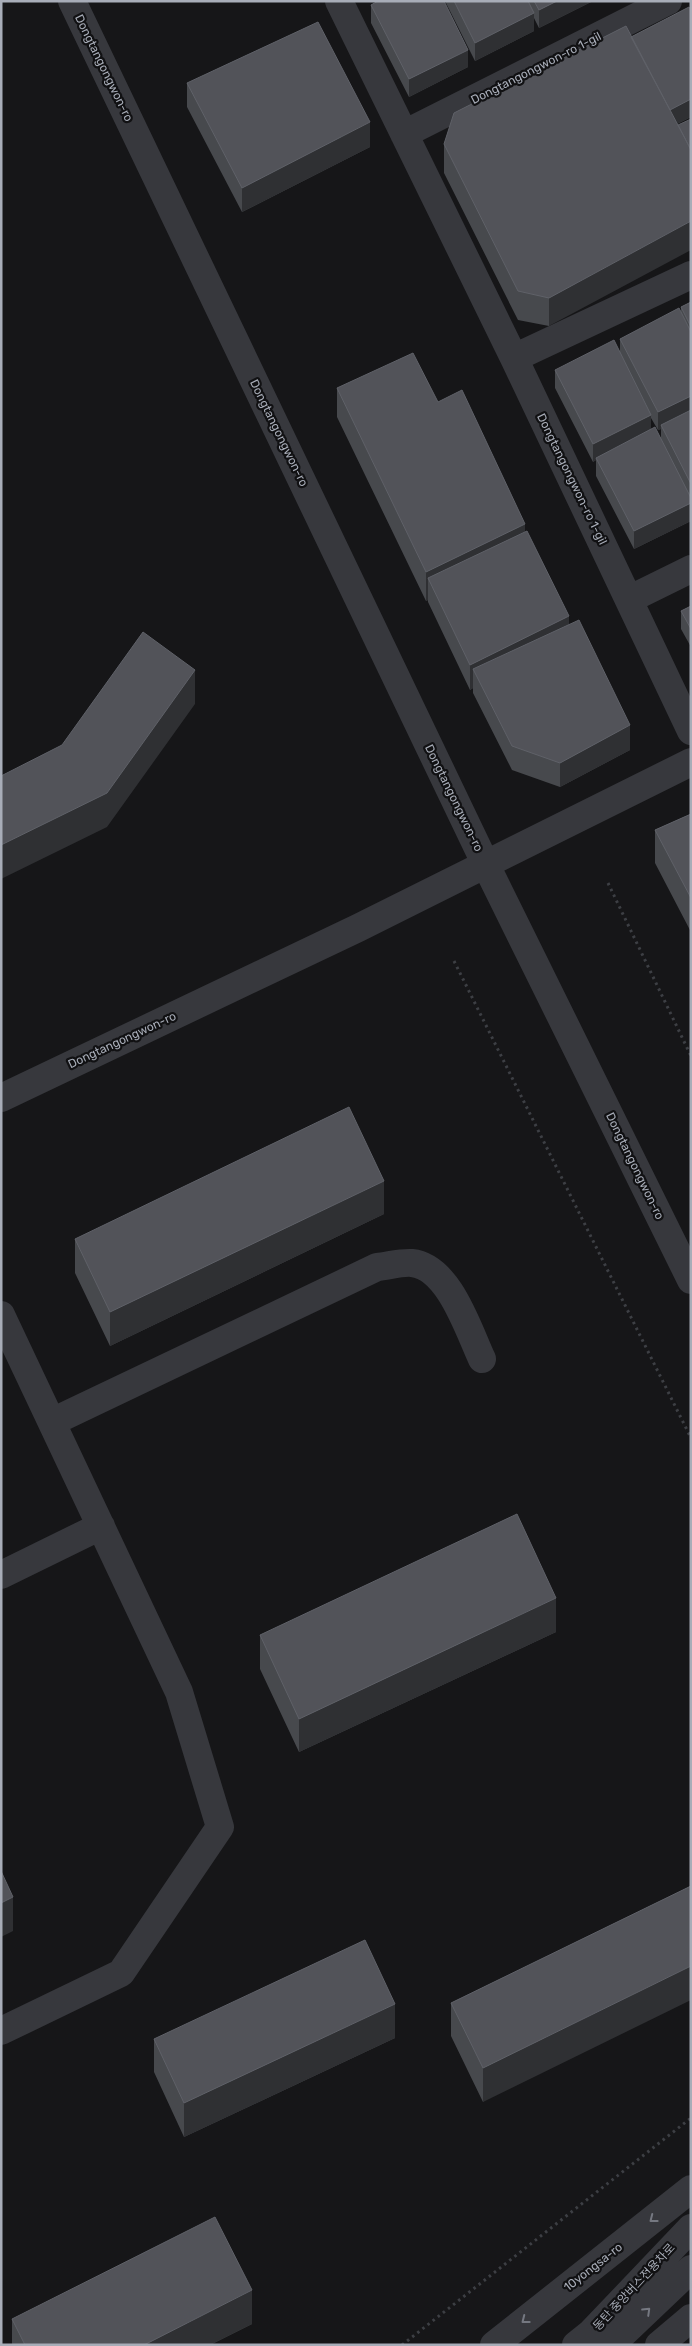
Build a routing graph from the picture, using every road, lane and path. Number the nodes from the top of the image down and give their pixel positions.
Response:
1 (72, 1) edge
2 (339, 1) edge
3 (668, 1) edge
4 (404, 134) junction
5 (691, 275) edge
6 (514, 358) junction
7 (691, 569) edge
8 (630, 599) junction
9 (691, 731) edge
10 (691, 762) edge
11 (486, 865) junction
12 (608, 883) dead end
13 (454, 961) dead end
14 (691, 1056) edge
15 (1, 1098) edge
16 (691, 1280) edge
17 (1, 1315) edge
18 (482, 1359) dead end
19 (52, 1422) junction
20 (691, 1438) edge
21 (101, 1526) junction
22 (1, 1575) edge
23 (1, 2031) edge
24 (691, 2118) edge
25 (691, 2189) edge
26 (691, 2228) edge
27 (691, 2269) edge
28 (691, 2318) edge
29 (402, 2345) edge
30 (494, 2345) edge
31 (576, 2345) edge
32 (611, 2345) edge
33 (659, 2345) edge

1 - 11 street, Dongtangongwon-ro
2 - 4 street, Dongtangongwon-ro 1-gil
3 - 4 street, Dongtangongwon-ro 1-gil
4 - 6 street, Dongtangongwon-ro 1-gil
5 - 6 street
6 - 8 street, Dongtangongwon-ro 1-gil
7 - 8 street
8 - 9 street, Dongtangongwon-ro 1-gil
10 - 11 street
11 - 15 street, Dongtangongwon-ro
11 - 16 street, Dongtangongwon-ro
12 - 14 path
13 - 20 path
17 - 19 street
18 - 19 street
19 - 21 street
21 - 22 street
21 - 23 street
24 - 29 path
25 -> 30 street, 10yongsa-ro
26 - 31 street, 동탄 중앙버스전용차로
32 -> 27 street, 동탄 중앙버스전용차로
28 - 33 street

